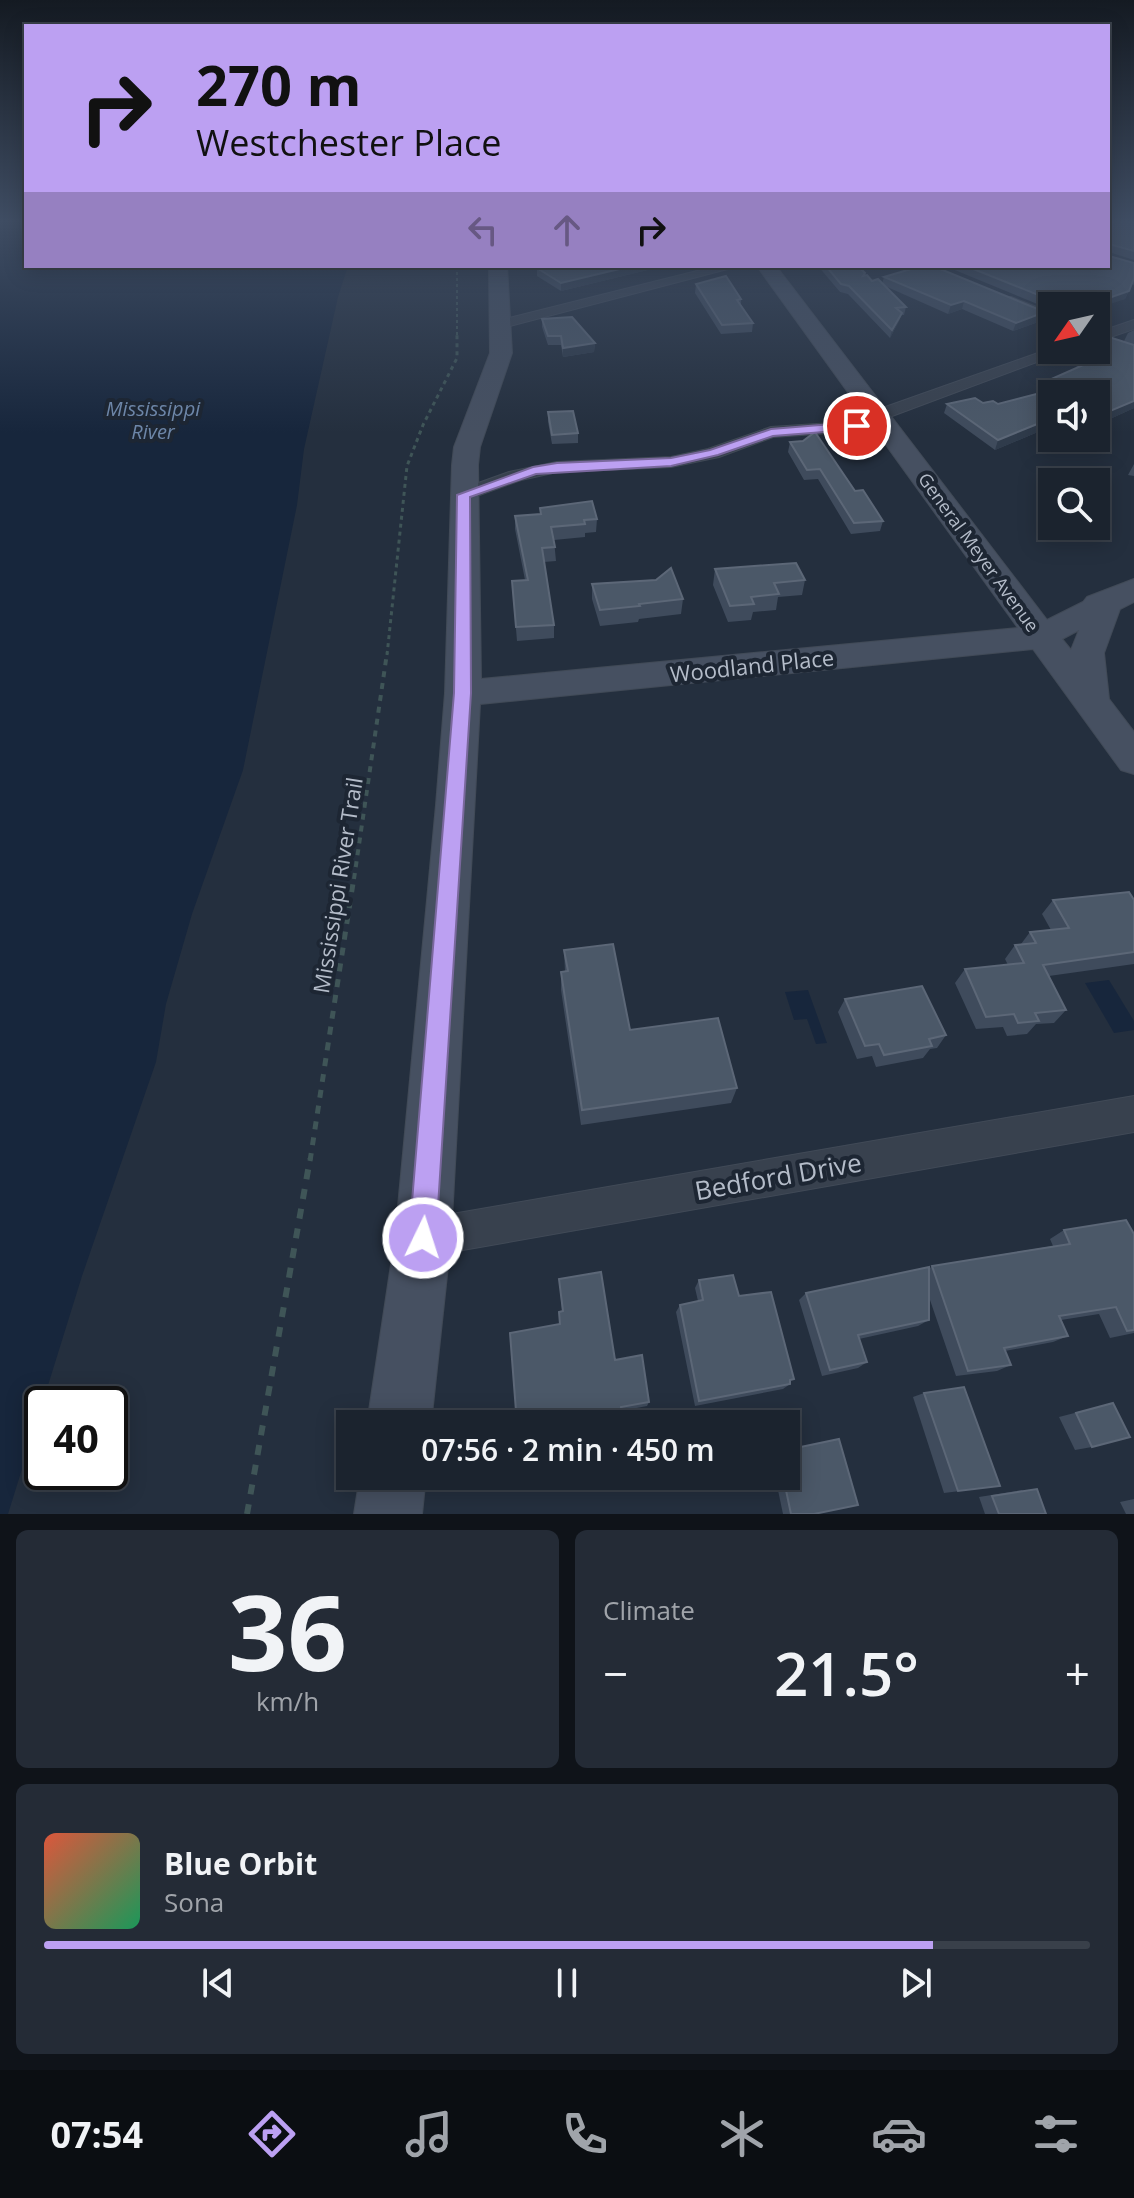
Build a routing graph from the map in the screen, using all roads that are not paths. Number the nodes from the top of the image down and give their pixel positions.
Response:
1 (500, 292) edge
2 (631, 292) edge
3 (785, 292) edge
4 (995, 295) edge
5 (1038, 312) edge
6 (502, 324) junction
7 (1134, 324) edge
8 (1110, 332) edge
9 (1038, 359) edge
10 (883, 420) junction
11 (463, 495) junction
12 (998, 578) junction
13 (1120, 597) edge
14 (1040, 637) junction
15 (463, 693) junction
16 (1091, 703) junction
17 (1134, 760) edge
18 (1134, 1114) edge
19 (423, 1238) junction
20 (401, 1410) edge
21 (391, 1490) edge
22 (388, 1514) edge

1 - 6 street
2 - 6 street
3 - 10 street, General Meyer Avenue
4 - 5 street
6 - 11 street
7 - 8 street
9 - 10 street
10 - 11 street
10 - 12 street, General Meyer Avenue
11 - 15 street
12 - 13 street
12 - 14 street, General Meyer Avenue
13 - 14 street
13 - 16 street
14 - 15 street, Woodland Place
14 - 16 street, General Meyer Avenue
15 - 19 street
16 - 17 street, General Meyer Avenue
18 - 19 street, Bedford Drive
19 - 20 street
21 - 22 street

